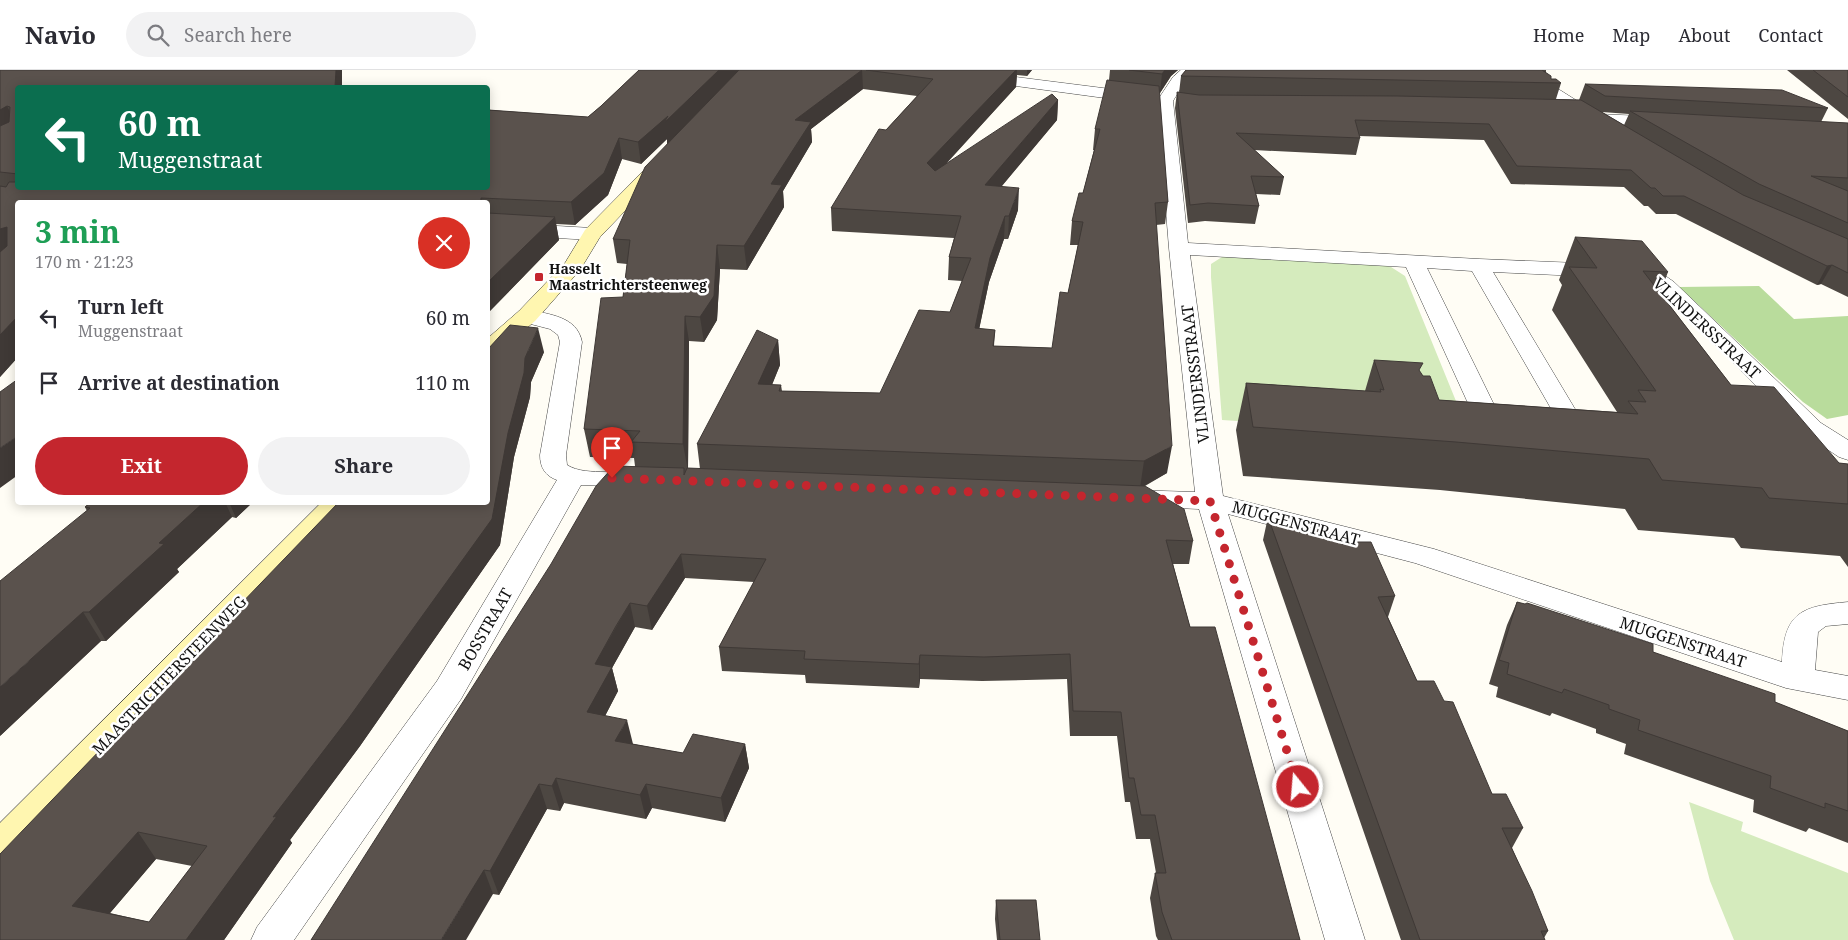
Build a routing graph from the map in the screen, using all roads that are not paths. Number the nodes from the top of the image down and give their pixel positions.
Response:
1 (927, 70) edge
2 (1189, 70) edge
3 (1518, 70) edge
4 (1173, 101) junction
5 (1548, 108) edge
6 (1578, 108) junction
7 (1595, 120) junction
8 (1676, 123) edge
9 (1624, 137) edge
10 (675, 148) edge
11 (490, 228) edge
12 (592, 234) junction
13 (1180, 248) junction
14 (1413, 261) junction
15 (1479, 265) junction
16 (527, 316) junction
17 (490, 347) edge
18 (1463, 421) edge
19 (1505, 425) junction
20 (1848, 452) edge
21 (572, 476) junction
22 (662, 480) edge
23 (1110, 497) edge
24 (1210, 501) junction
25 (335, 505) edge
26 (1848, 613) edge
27 (1798, 680) junction
28 (1848, 688) edge
29 (0, 848) edge
30 (271, 940) edge
31 (1345, 940) edge

1 - 4 street
2 - 4 street
3 - 6 street
4 - 13 street, VLINDERSSTRAAT
5 - 6 street
6 - 7 street
7 - 8 street
7 - 9 street
10 - 12 main road
11 - 12 street
12 - 16 main road
13 - 14 street, VLINDERSSTRAAT
13 - 24 street, VLINDERSSTRAAT
14 - 15 street, VLINDERSSTRAAT
14 - 19 street
15 - 19 street
15 - 20 street, VLINDERSSTRAAT
16 - 17 main road
16 - 21 street
18 - 19 street
21 - 22 street
21 - 30 street, BOSSTRAAT
23 - 24 street, MUGGENSTRAAT
24 - 27 street, MUGGENSTRAAT
24 - 31 street, VLINDERSSTRAAT
25 - 29 main road, MAASTRICHTERSTEENWEG
26 - 27 street
27 - 28 street, MUGGENSTRAAT

